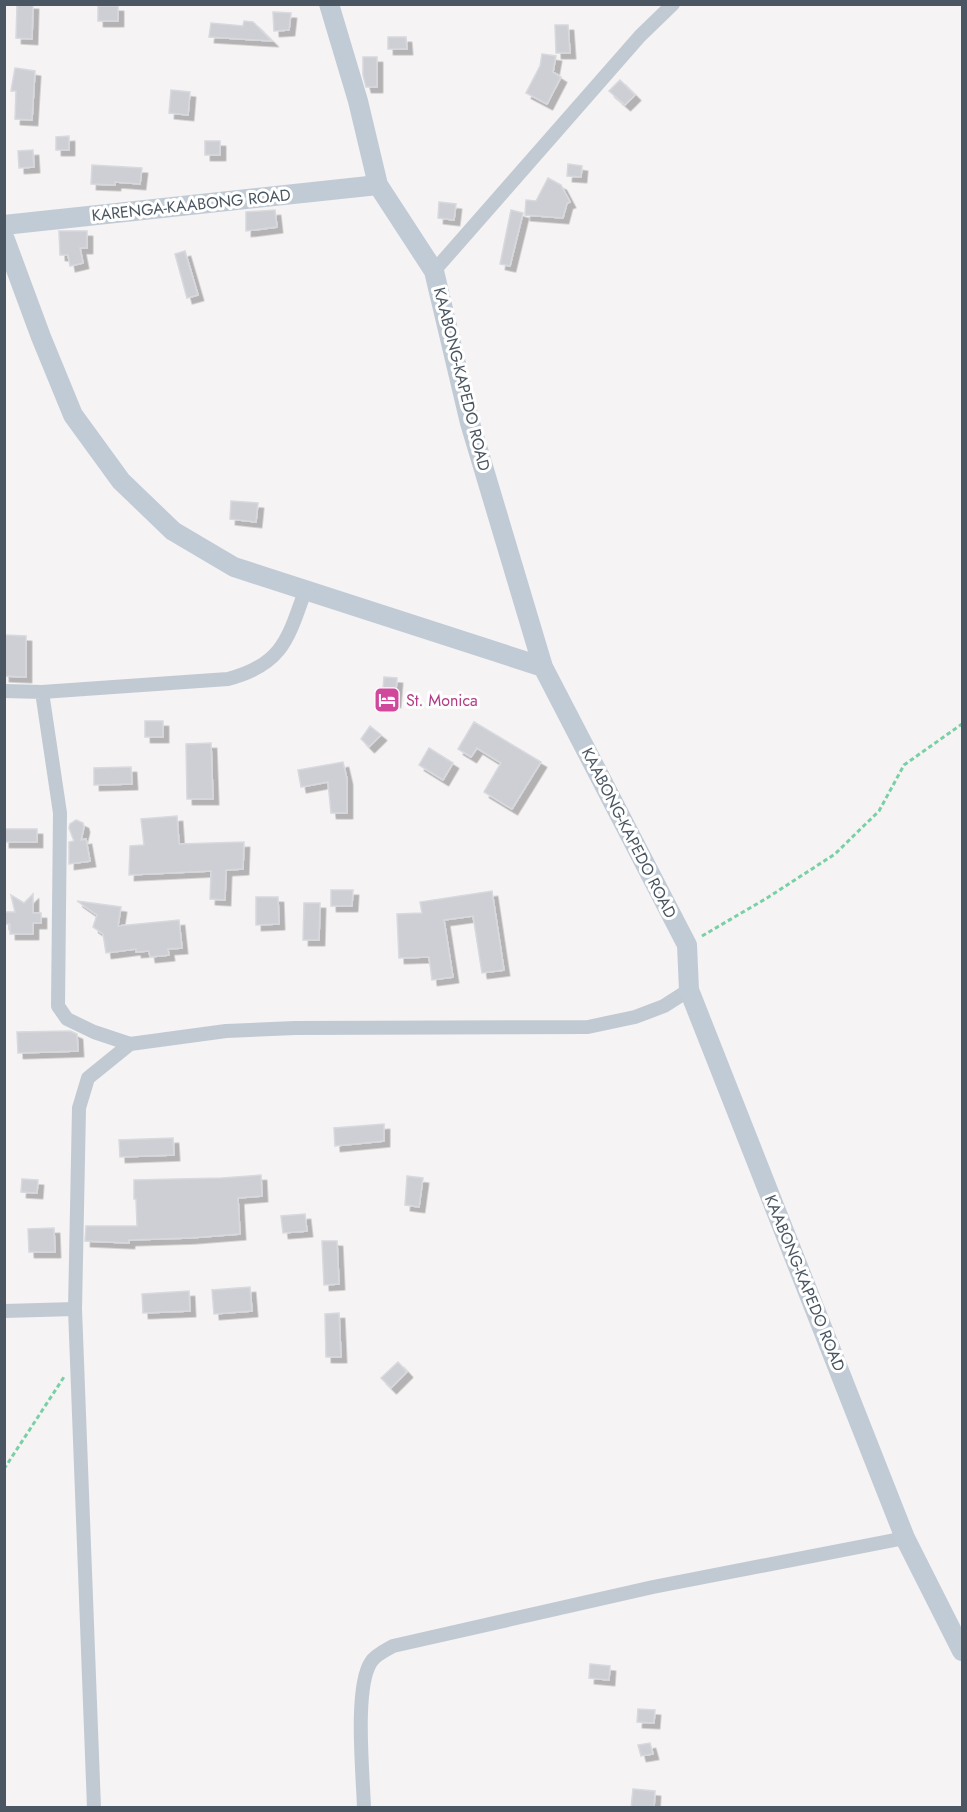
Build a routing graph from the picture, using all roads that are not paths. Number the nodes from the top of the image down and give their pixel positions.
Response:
1 (329, 4) edge
2 (673, 4) edge
3 (378, 185) junction
4 (4, 225) edge
5 (4, 237) edge
6 (434, 272) junction
7 (305, 591) junction
8 (543, 667) junction
9 (4, 691) edge
10 (42, 692) junction
11 (689, 990) junction
12 (130, 1044) junction
13 (75, 1310) junction
14 (4, 1311) edge
15 (905, 1538) junction
16 (963, 1651) edge
17 (94, 1808) edge
18 (364, 1808) edge

1 - 3 main road, KAABONG-KAPEDO ROAD
2 - 6 street
3 - 4 main road, KARENGA-KAABONG ROAD
3 - 6 main road, KAABONG-KAPEDO ROAD
5 - 7 main road
6 - 8 main road, KAABONG-KAPEDO ROAD
7 - 8 main road
7 - 10 street
8 - 11 main road, KAABONG-KAPEDO ROAD
9 - 10 street
10 - 12 street
11 - 12 street
11 - 15 main road, KAABONG-KAPEDO ROAD
12 - 13 street
13 - 14 street
13 - 17 street
15 - 16 main road, KAABONG-KAPEDO ROAD
15 - 18 street

